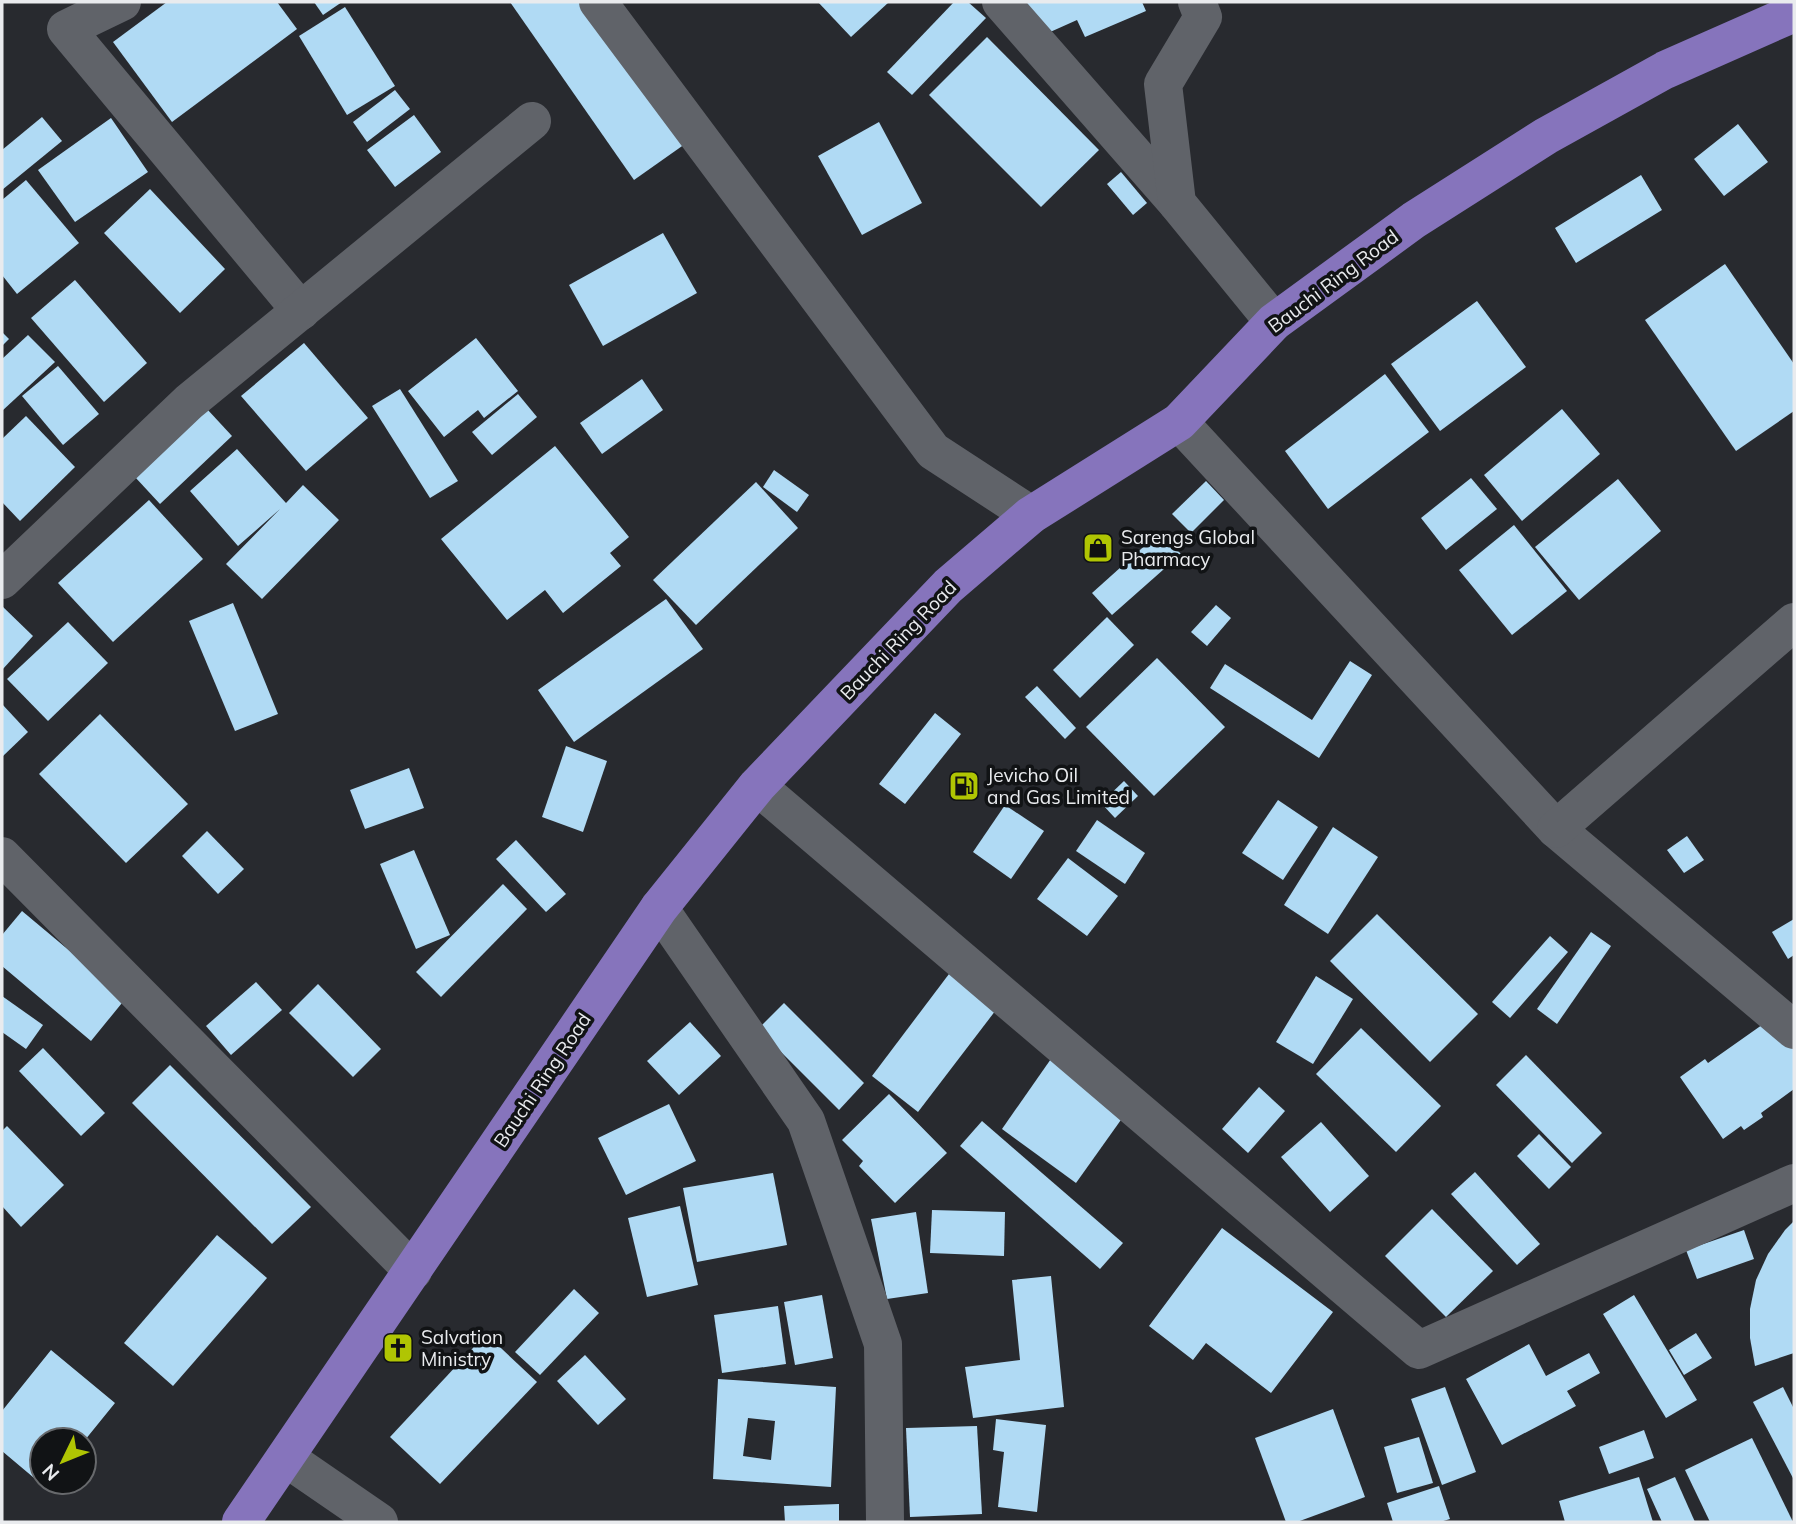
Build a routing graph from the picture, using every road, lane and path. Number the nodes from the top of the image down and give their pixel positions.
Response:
1 (122, 2) edge
2 (598, 2) edge
3 (1000, 2) edge
4 (1197, 2) edge
5 (1794, 13) edge
6 (532, 121) dead end
7 (1177, 203) junction
8 (301, 310) junction
9 (1274, 322) junction
10 (1179, 422) junction
11 (1031, 515) junction
12 (2, 580) edge
13 (1794, 622) edge
14 (758, 786) junction
15 (1556, 830) junction
16 (2, 856) edge
17 (659, 908) junction
18 (1794, 1030) edge
19 (1794, 1183) edge
20 (413, 1271) junction
21 (286, 1458) junction
22 (241, 1522) edge
23 (379, 1522) edge
24 (885, 1522) edge

1 - 8 street
2 - 11 street
3 - 7 street
4 - 7 street
5 - 9 main road, Bauchi Ring Road
6 - 8 street
7 - 9 street
8 - 12 street
9 - 10 main road, Bauchi Ring Road
10 - 11 main road, Bauchi Ring Road
10 - 15 street
11 - 14 main road, Bauchi Ring Road
13 - 15 street
14 - 17 main road, Bauchi Ring Road
14 - 19 street
15 - 18 street
16 - 20 street
17 - 20 main road, Bauchi Ring Road
17 - 24 street
20 - 21 main road, Bauchi Ring Road
21 - 22 main road, Bauchi Ring Road
21 - 23 street

